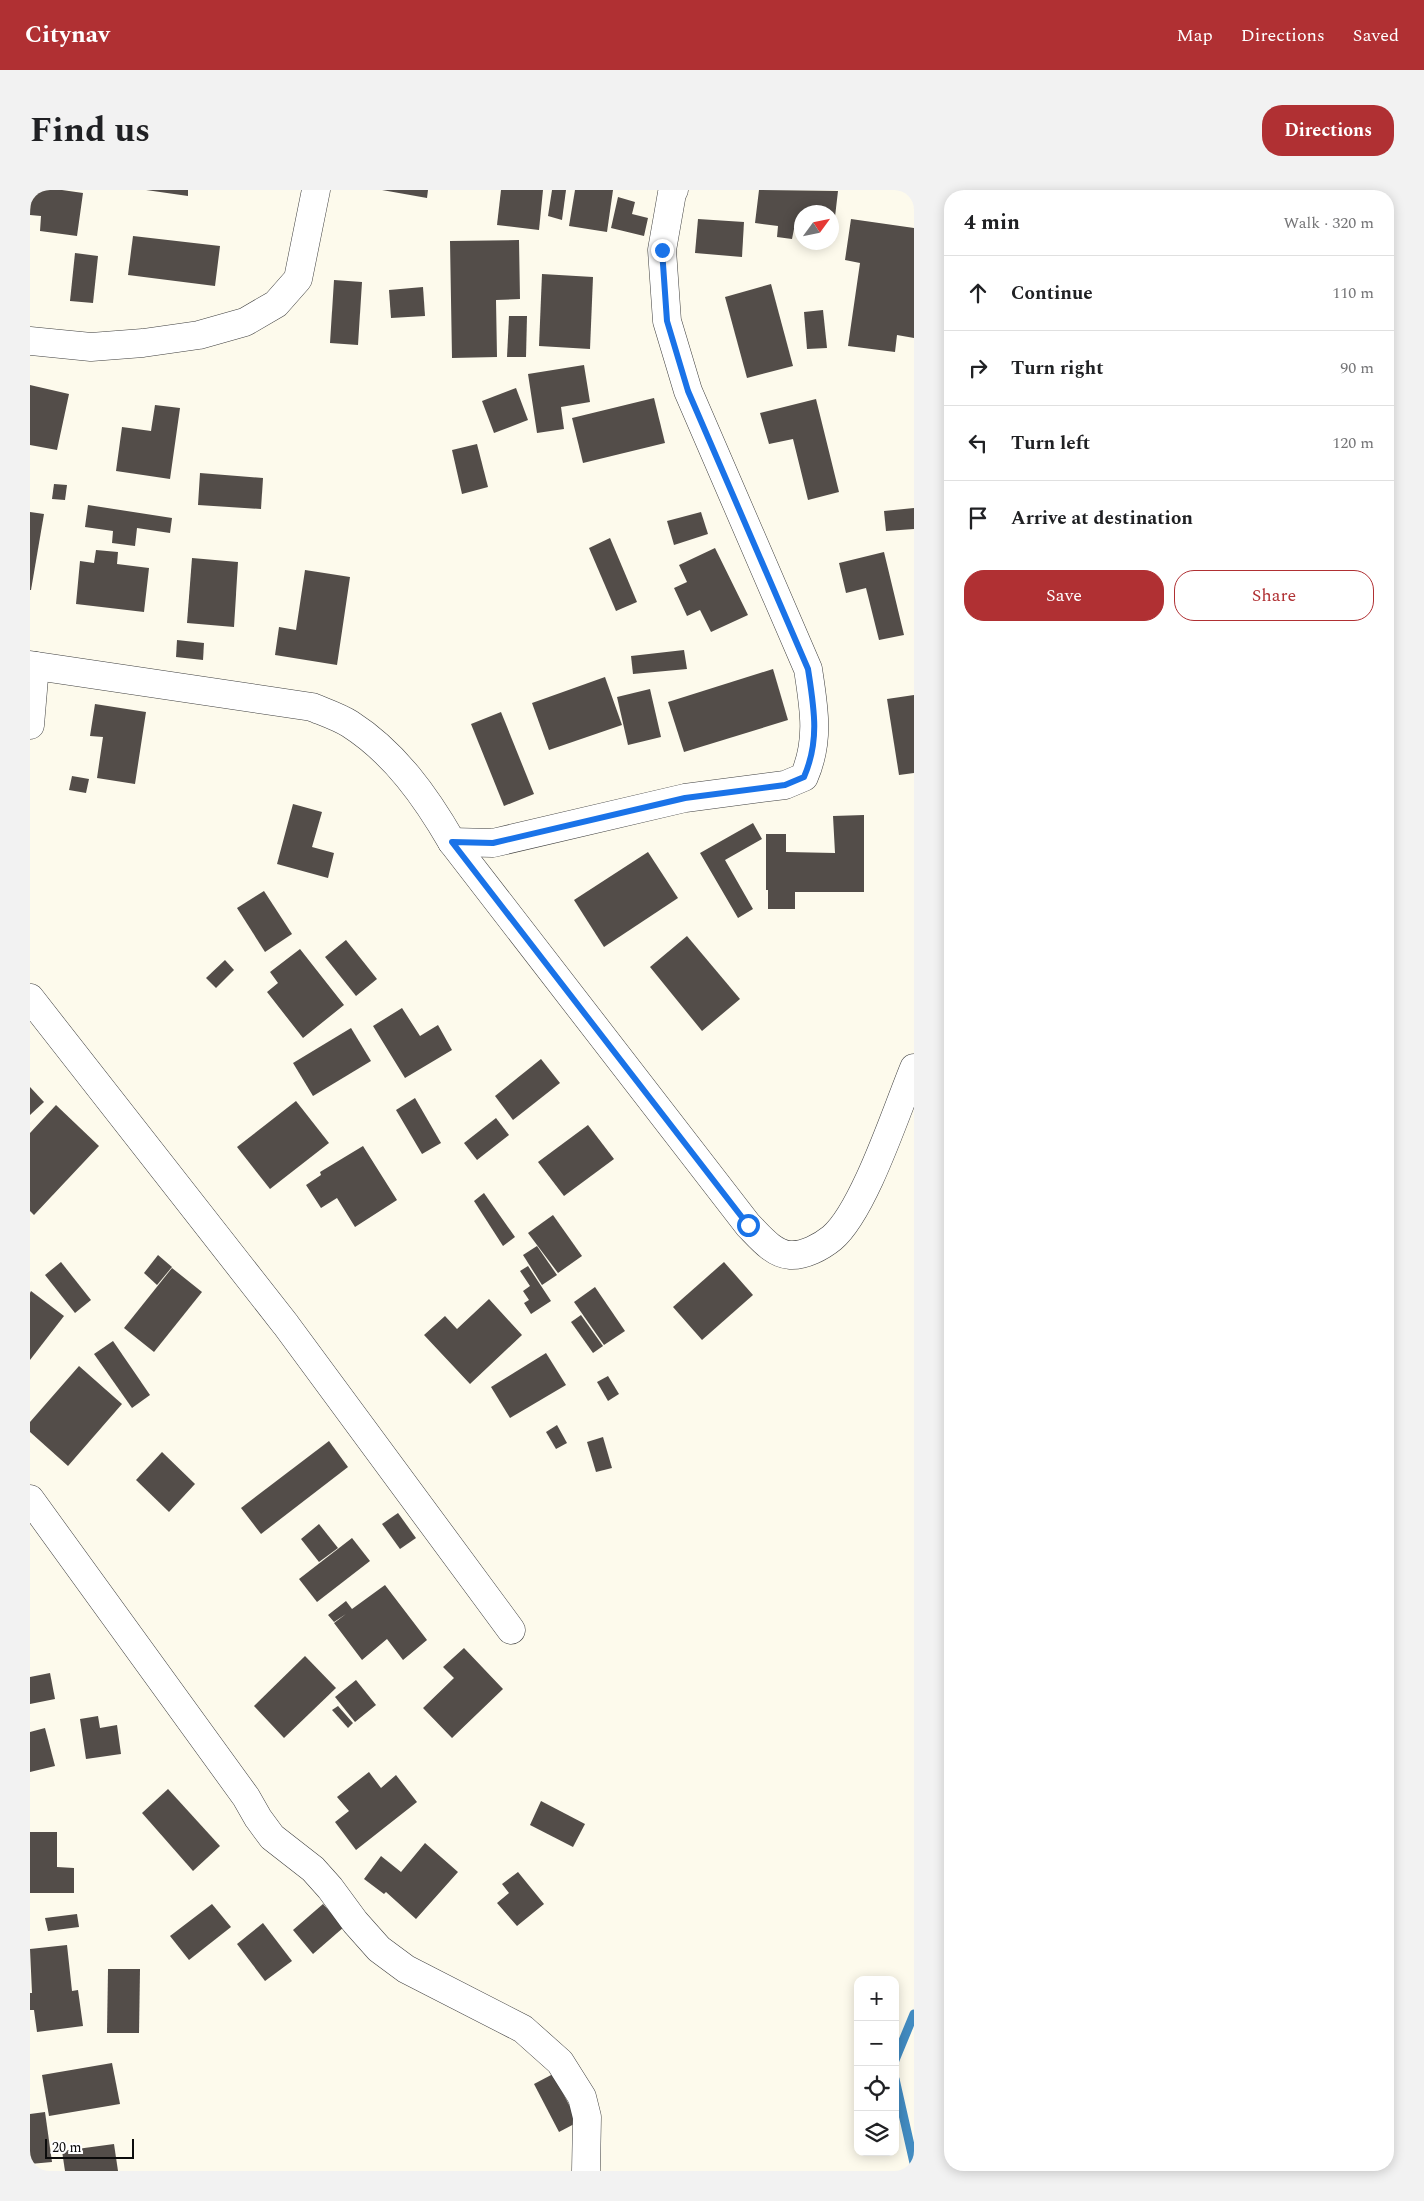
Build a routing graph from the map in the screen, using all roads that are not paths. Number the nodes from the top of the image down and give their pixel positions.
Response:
1 (316, 190) edge
2 (674, 190) edge
3 (30, 341) edge
4 (33, 665) edge
5 (30, 725) edge
6 (452, 842) junction
7 (30, 998) edge
8 (914, 1068) edge
9 (30, 1499) edge
10 (512, 1630) dead end
11 (586, 2171) edge

1 - 3 street
2 - 6 street
4 - 5 street
4 - 6 street
6 - 8 street
7 - 10 street
9 - 11 street

